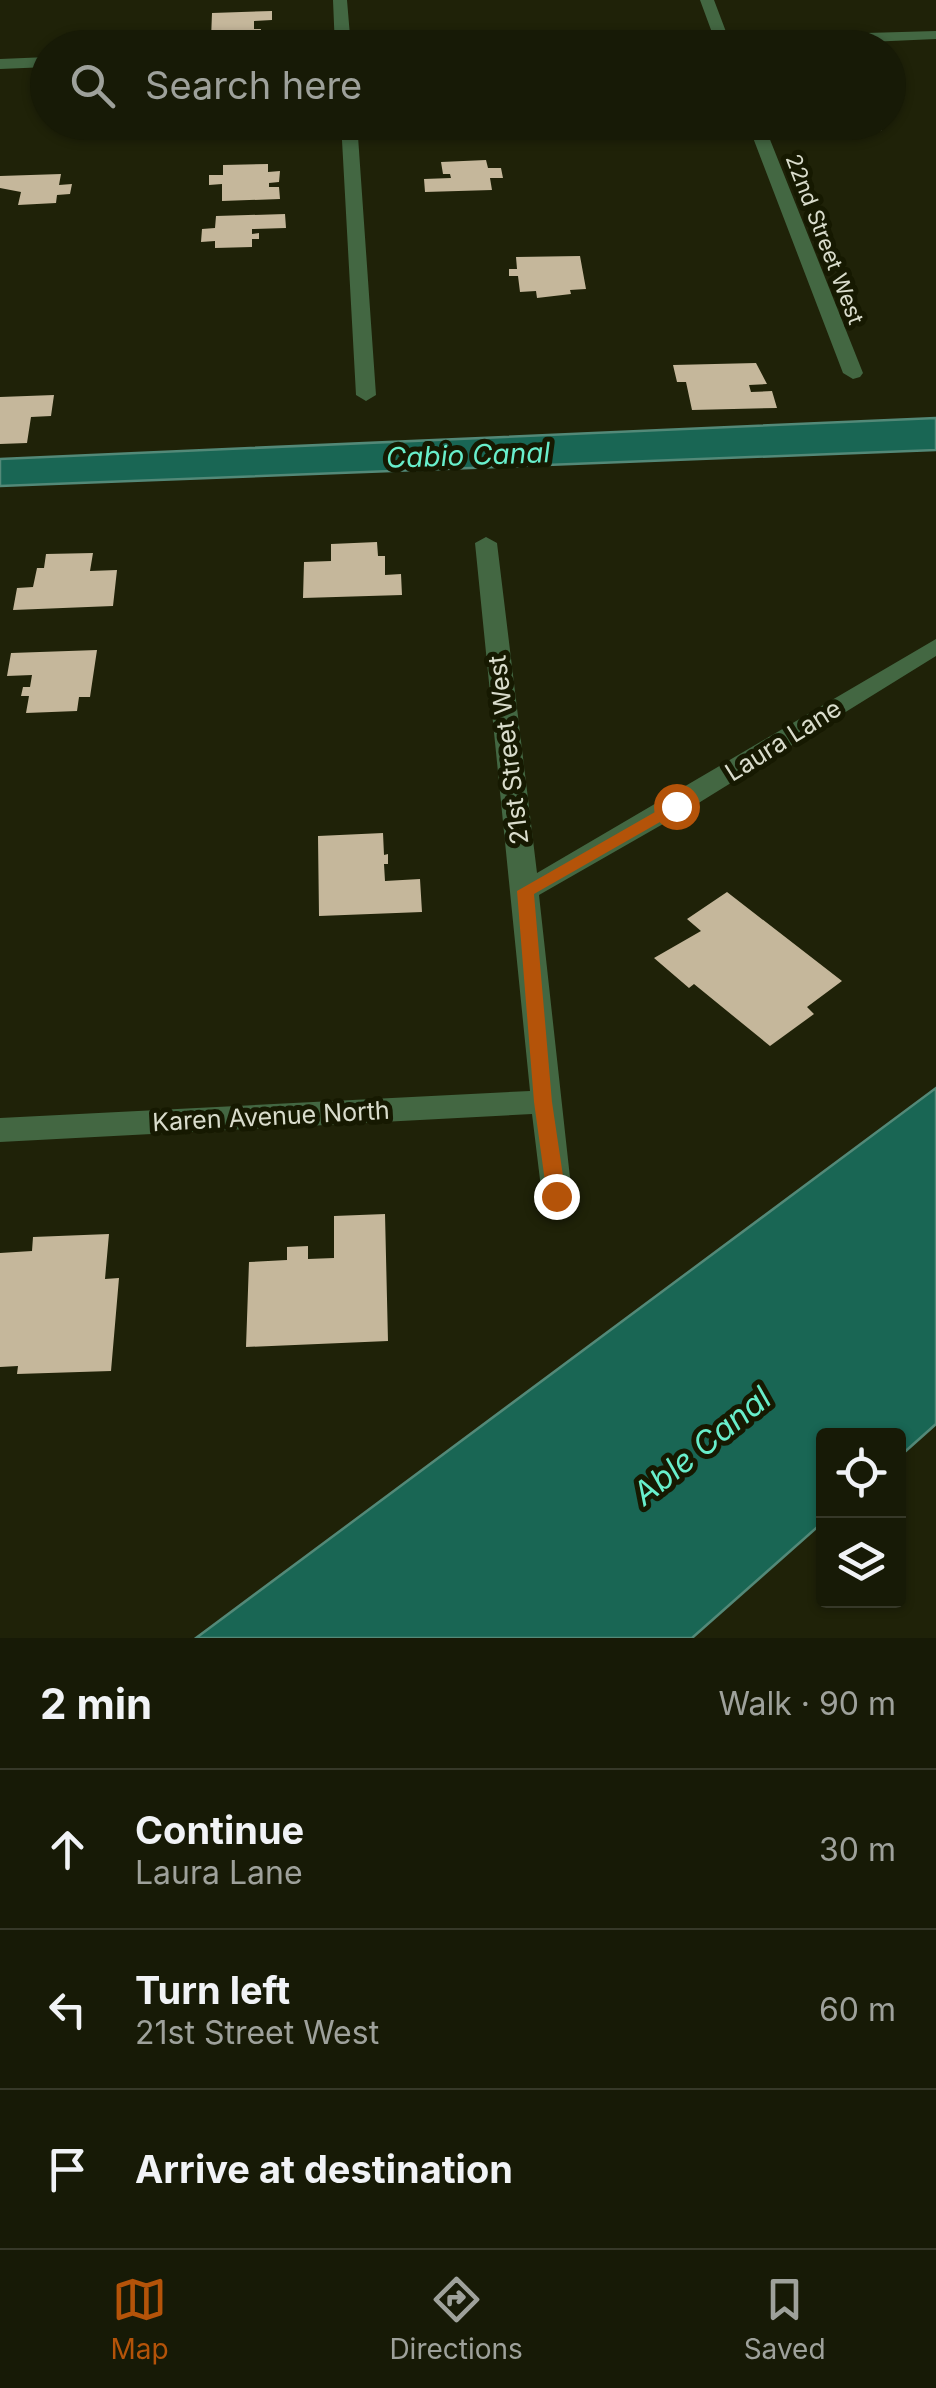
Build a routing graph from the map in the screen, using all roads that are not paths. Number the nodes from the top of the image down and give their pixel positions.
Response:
1 (340, 0) edge
2 (706, 0) edge
3 (342, 30) edge
4 (718, 30) edge
5 (936, 35) edge
6 (906, 36) edge
7 (30, 63) edge
8 (0, 64) edge
9 (350, 140) edge
10 (761, 140) edge
11 (853, 373) dead end
12 (366, 395) dead end
13 (486, 543) dead end
14 (936, 646) edge
15 (526, 891) junction
16 (543, 1102) junction
17 (0, 1130) edge
18 (556, 1196) dead end

1 - 3 street
2 - 4 street
5 - 6 street
7 - 8 street
9 - 12 street
10 - 11 street, 22nd Street West
13 - 15 street, 21st Street West
14 - 15 street, Laura Lane
15 - 16 street, 21st Street West
16 - 17 street, Karen Avenue North
16 - 18 street, 21st Street West

